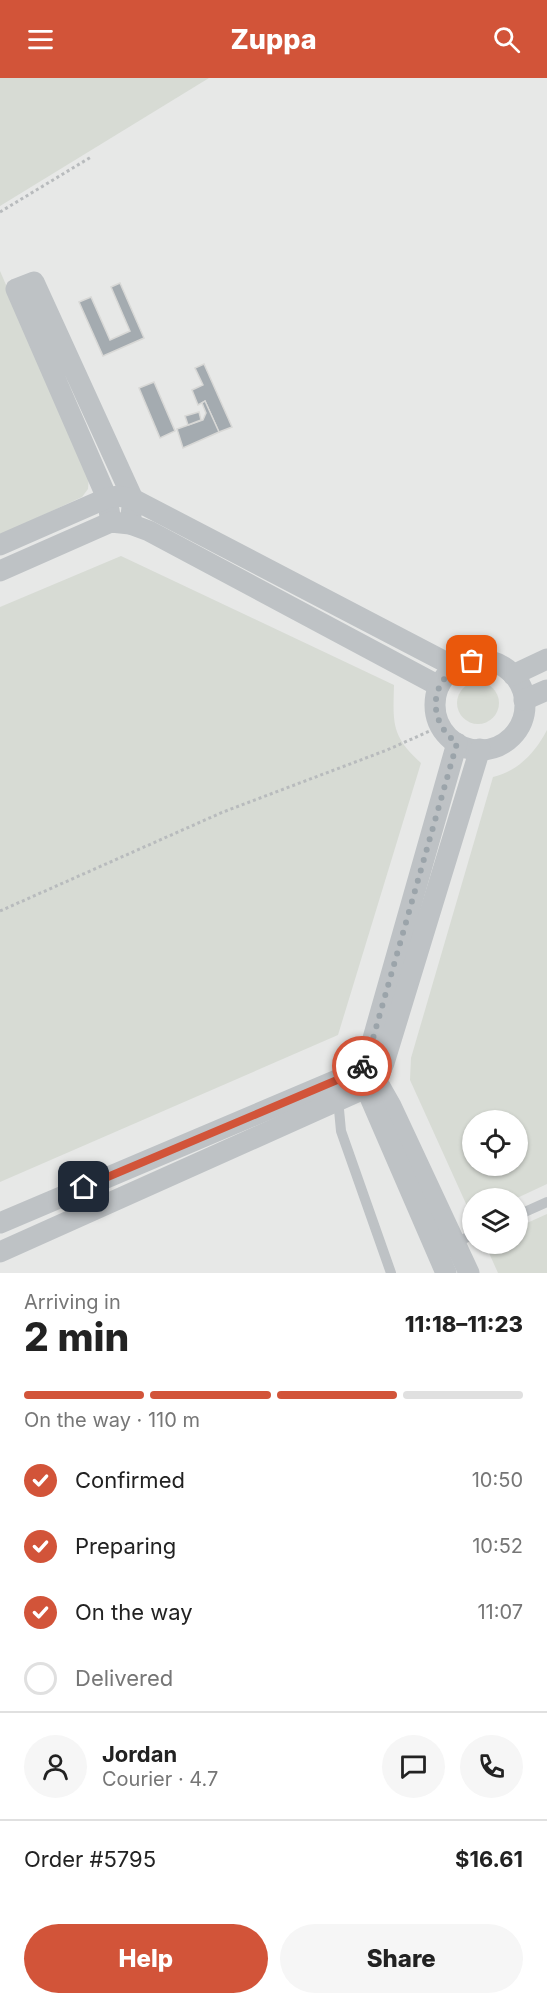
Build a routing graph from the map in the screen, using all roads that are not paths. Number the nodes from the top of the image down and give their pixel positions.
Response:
1 (107, 498) junction
2 (133, 499) junction
3 (120, 523) junction
4 (0, 545) edge
5 (0, 571) edge
6 (547, 659) edge
7 (455, 667) junction
8 (513, 675) junction
9 (439, 686) junction
10 (547, 690) edge
11 (524, 700) junction
12 (457, 743) junction
13 (480, 749) junction
14 (356, 1080) junction
15 (547, 1203) edge
16 (528, 1211) edge
17 (0, 1223) edge
18 (462, 1236) edge
19 (0, 1252) edge
20 (466, 1254) edge
21 (391, 1273) edge
22 (446, 1273) edge
23 (469, 1273) edge

1 - 2 street
1 - 2 street
1 - 3 street
1 - 4 street
2 - 3 street
2 - 7 street
3 - 5 street
3 - 9 street
6 - 8 street
7 - 8 street
7 - 9 street
8 - 11 street
9 - 12 street
10 - 11 street
11 - 13 street
12 - 13 street
12 - 14 street
13 - 14 street
14 - 17 street
14 - 18 street
14 - 19 street
14 - 21 lane
14 - 22 street
15 - 16 lane
20 - 23 street

